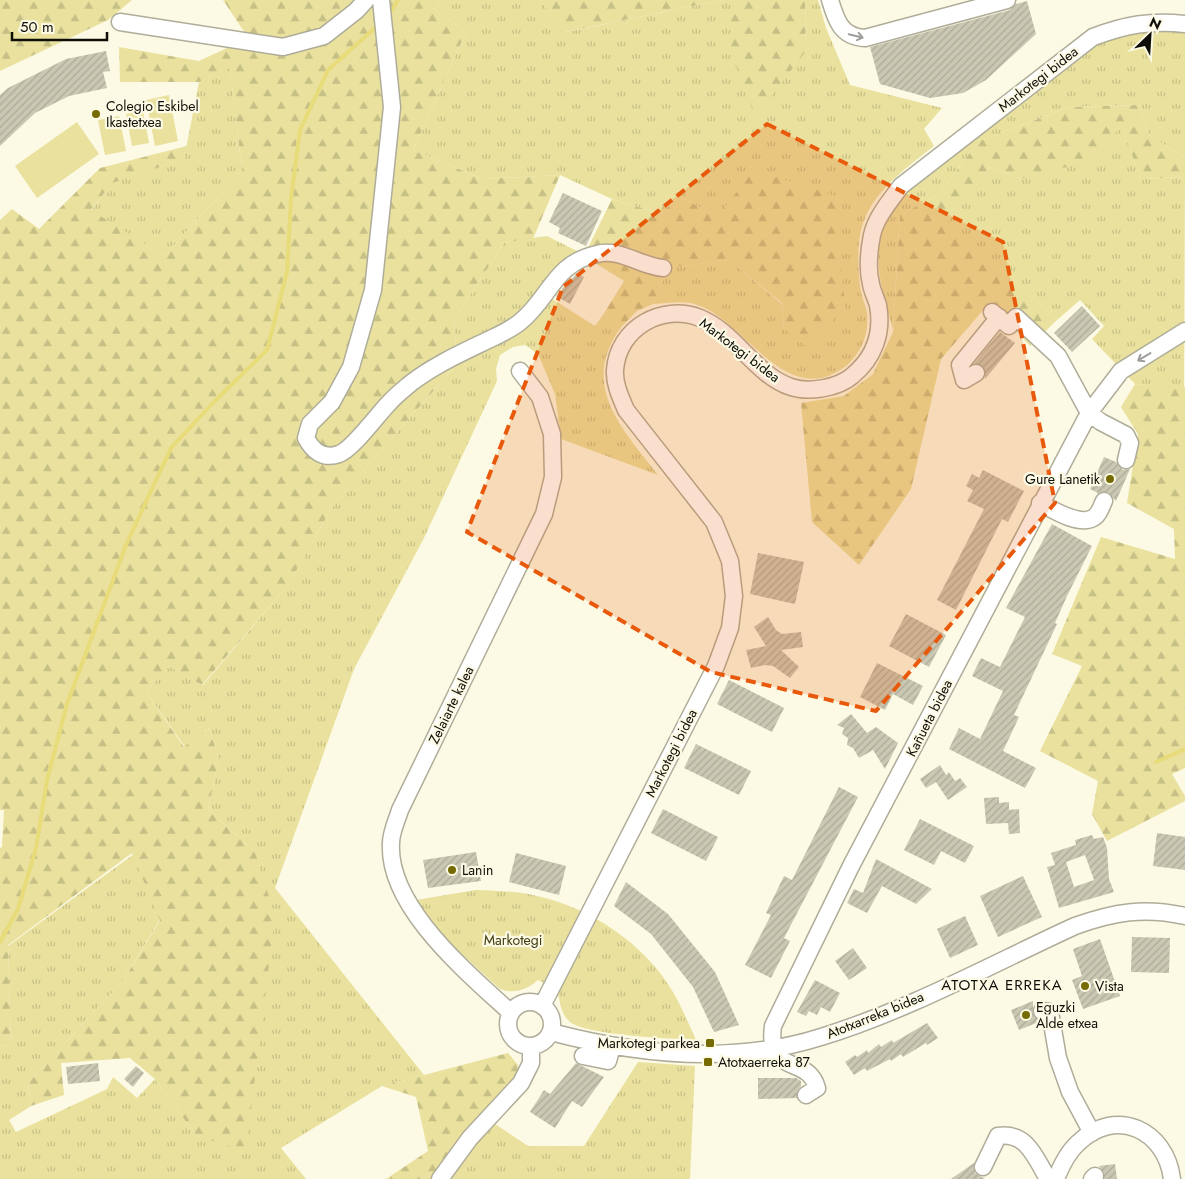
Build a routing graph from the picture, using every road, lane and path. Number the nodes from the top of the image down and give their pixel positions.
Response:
1 (366, 0) edge
2 (381, 0) edge
3 (830, 0) edge
4 (1007, 0) edge
5 (120, 22) dead end
6 (1185, 24) edge
7 (663, 268) dead end
8 (1185, 331) edge
9 (520, 371) dead end
10 (976, 373) dead end
11 (1089, 413) junction
12 (1126, 460) dead end
13 (1104, 501) dead end
14 (1040, 503) junction
15 (1185, 916) edge
16 (542, 1006) junction
17 (1042, 1011) dead end
18 (511, 1013) junction
19 (551, 1032) junction
20 (531, 1046) junction
21 (612, 1047) junction
22 (772, 1048) junction
23 (583, 1056) dead end
24 (806, 1095) dead end
25 (1092, 1133) junction
26 (983, 1167) dead end
27 (440, 1179) edge
28 (1048, 1179) edge
29 (1056, 1179) edge
30 (1172, 1179) edge

1 - 5 street
2 - 7 street
3 -> 4 street
6 - 16 street, Markotegi bidea
8 -> 11 street, Kañueta bidea
9 - 18 street, Zelaiarte kalea
10 - 11 street
11 - 12 street
11 - 14 street, Kañueta bidea
13 - 14 street
14 - 22 street, Kañueta bidea
15 - 22 street, Atotxarreka bidea
16 - 18 street
16 - 19 street
17 - 25 street
18 - 20 street
19 - 20 street
19 - 21 street, Atotxarreka bidea
20 - 27 street
21 - 22 street, Atotxarreka bidea
21 - 23 street
22 - 24 street
25 - 29 street
25 - 30 street
26 - 28 street

